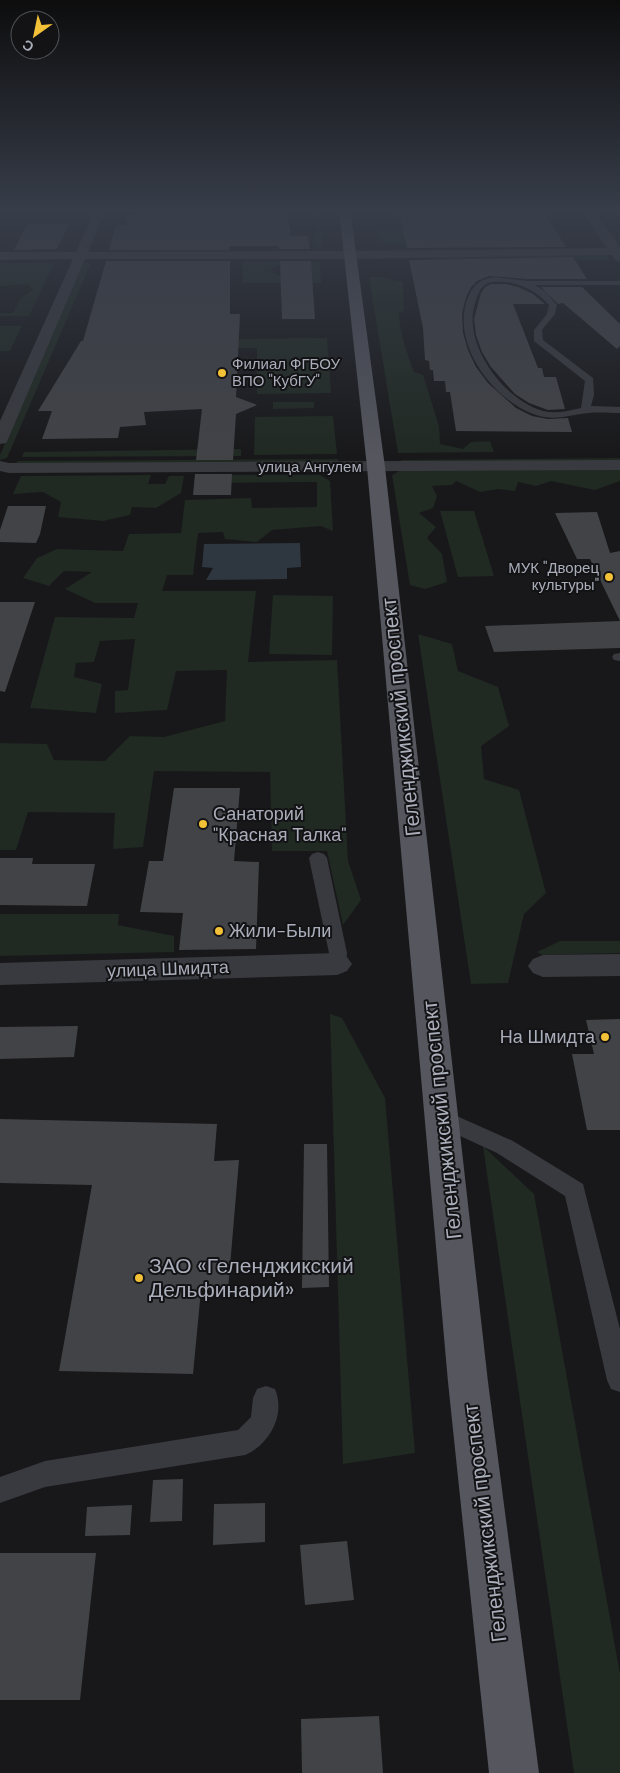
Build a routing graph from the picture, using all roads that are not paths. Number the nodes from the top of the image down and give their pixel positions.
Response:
1 (65, 292) edge
2 (354, 292) edge
3 (475, 292) edge
4 (540, 292) edge
5 (585, 410) junction
6 (620, 410) edge
7 (0, 439) edge
8 (620, 456) edge
9 (0, 462) edge
10 (375, 462) junction
11 (620, 465) edge
12 (0, 466) edge
13 (318, 858) dead end
14 (337, 964) joint
15 (620, 965) edge
16 (543, 966) dead end
17 (0, 974) edge
18 (442, 1118) junction
19 (615, 1333) edge
20 (620, 1380) edge
21 (266, 1398) dead end
22 (0, 1490) edge
23 (514, 1773) edge

1 - 7 street
2 - 10 main road, Геленджикский проспект
3 - 5 lane
4 - 5 lane
5 - 6 lane
8 - 10 street, улица Ангулем
9 - 10 street, улица Ангулем
10 - 11 street, улица Ангулем
10 - 12 street, улица Ангулем
10 - 18 main road, Геленджикский проспект
13 - 14 lane
14 - 17 street, улица Шмидта
15 - 16 street
18 - 19 lane
18 - 23 main road, Геленджикский проспект
19 - 20 lane
21 - 22 lane

